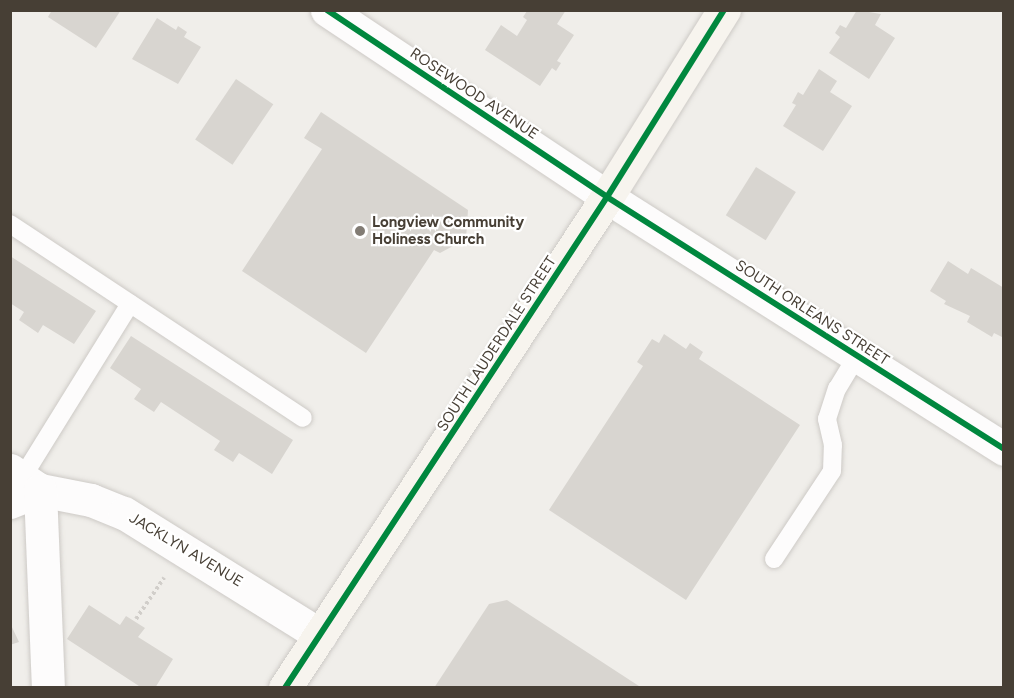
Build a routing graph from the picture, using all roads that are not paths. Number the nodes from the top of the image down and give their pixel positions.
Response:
1 (327, 10) edge
2 (724, 10) edge
3 (607, 197) junction
4 (10, 224) edge
5 (130, 304) junction
6 (857, 356) junction
7 (303, 418) dead end
8 (1004, 449) edge
9 (21, 485) edge
10 (774, 559) dead end
11 (320, 635) junction
12 (48, 687) edge
13 (285, 687) edge

1 - 3 street, ROSEWOOD AVENUE
2 - 3 street, SOUTH LAUDERDALE STREET
3 - 6 street, SOUTH ORLEANS STREET
3 - 11 street, SOUTH LAUDERDALE STREET
4 - 5 lane
5 - 7 lane
5 - 9 lane
6 - 8 street, SOUTH ORLEANS STREET
6 - 10 lane
9 - 11 street, JACKLYN AVENUE
9 - 12 street
11 - 13 street, SOUTH LAUDERDALE STREET

